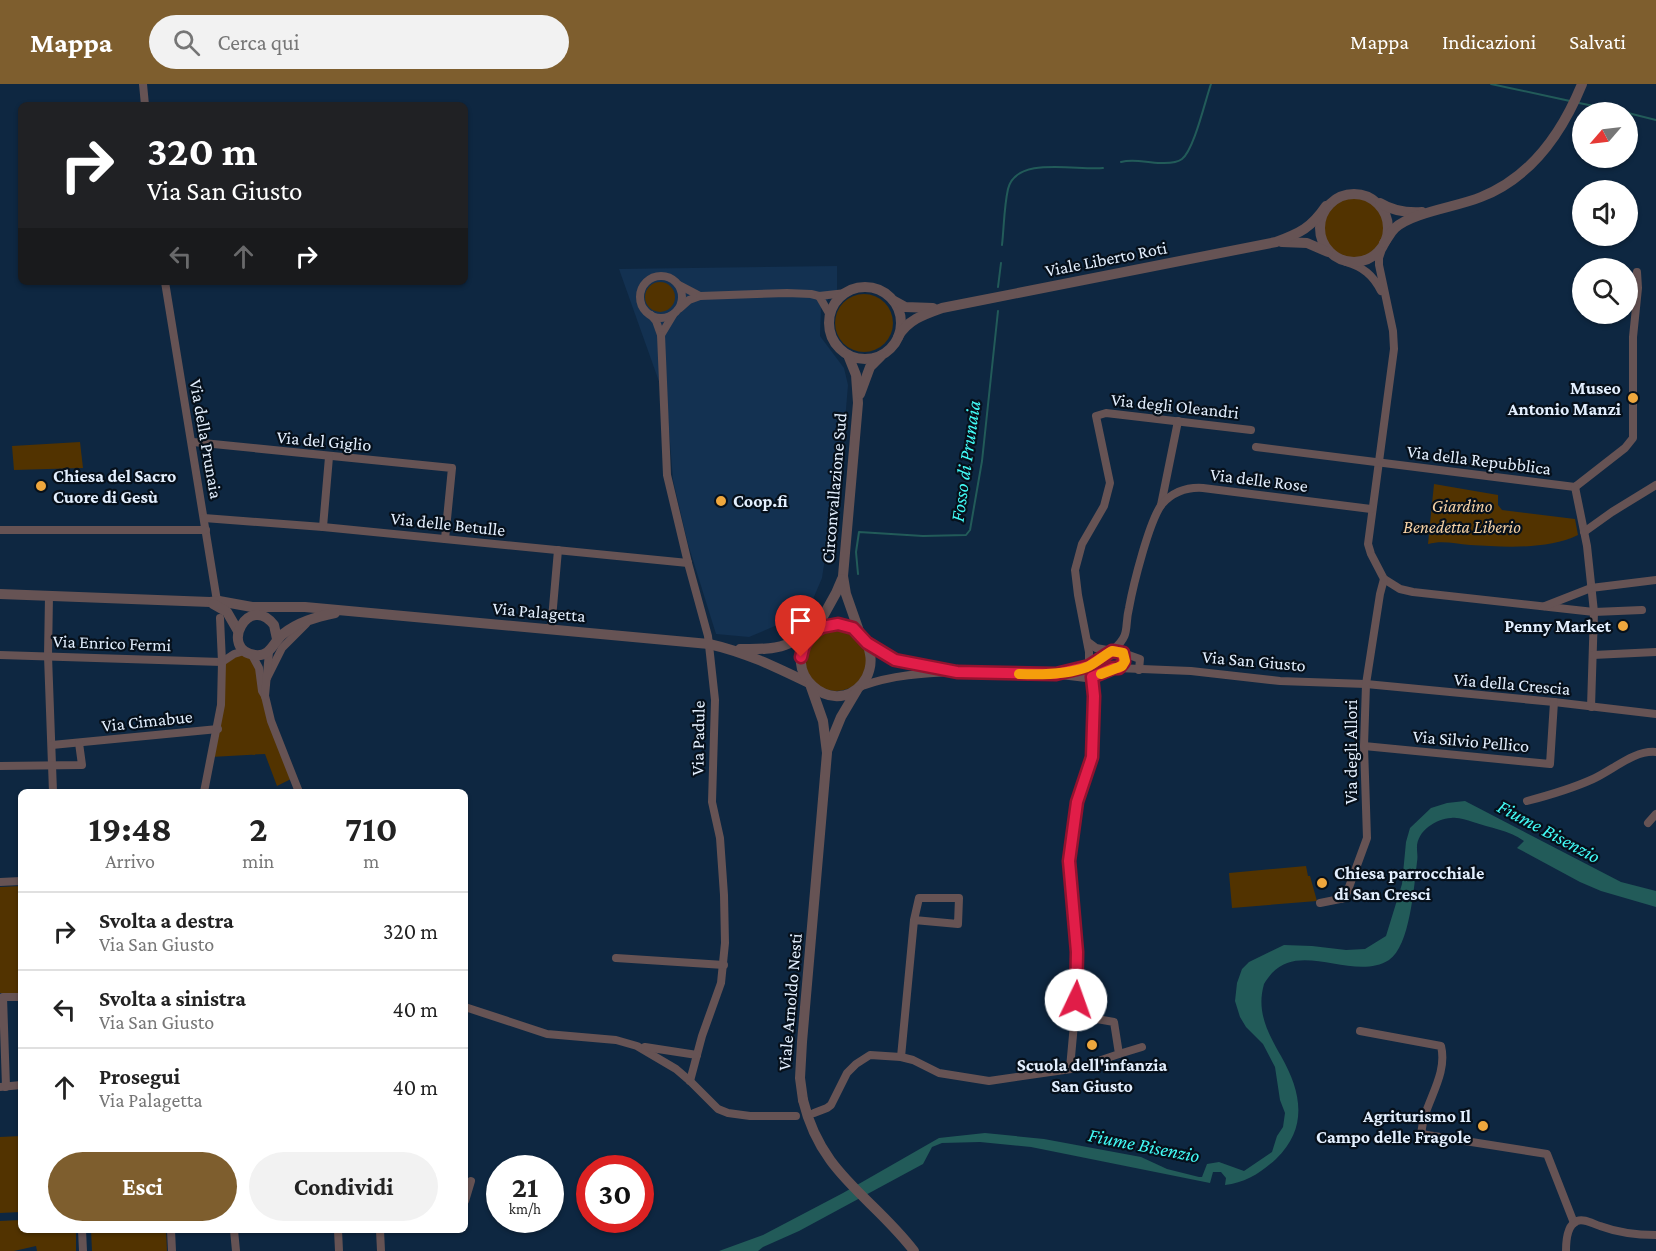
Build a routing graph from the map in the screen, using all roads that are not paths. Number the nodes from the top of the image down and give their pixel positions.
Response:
1 (142, 84) edge
2 (1582, 84) edge
3 (145, 102) edge
4 (1373, 199) junction
5 (1326, 206) junction
6 (1437, 211) junction
7 (1276, 242) junction
8 (1384, 243) junction
9 (1342, 260) junction
10 (165, 285) edge
11 (679, 285) junction
12 (846, 293) junction
13 (700, 296) junction
14 (819, 296) junction
15 (894, 302) junction
16 (1388, 306) junction
17 (942, 308) junction
18 (676, 311) junction
19 (650, 314) junction
20 (830, 315) junction
21 (1634, 324) edge
22 (661, 335) junction
23 (898, 337) junction
24 (883, 354) junction
25 (848, 355) junction
26 (858, 403) junction
27 (1178, 421) junction
28 (1251, 430) dead end
29 (193, 442) junction
30 (1256, 447) dead end
31 (329, 457) junction
32 (1378, 463) junction
33 (1656, 485) edge
34 (1575, 487) junction
35 (1160, 506) junction
36 (1371, 509) junction
37 (204, 518) junction
38 (323, 527) junction
39 (0, 530) edge
40 (206, 530) junction
41 (1584, 532) junction
42 (445, 539) junction
43 (558, 550) junction
44 (688, 563) junction
45 (843, 576) junction
46 (1384, 579) junction
47 (1656, 580) edge
48 (1591, 588) junction
49 (0, 594) edge
50 (49, 596) junction
51 (216, 602) junction
52 (286, 607) junction
53 (1543, 607) junction
54 (1642, 610) dead end
55 (344, 612) junction
56 (1594, 612) junction
57 (257, 616) junction
58 (220, 618) dead end
59 (310, 619) junction
60 (550, 630) junction
61 (238, 631) junction
62 (813, 632) junction
63 (863, 638) junction
64 (277, 639) junction
65 (1088, 642) junction
66 (709, 644) junction
67 (730, 648) junction
68 (1654, 650) edge
69 (1112, 651) junction
70 (248, 652) junction
71 (269, 652) junction
72 (1123, 653) junction
73 (0, 655) edge
74 (48, 656) junction
75 (1593, 656) junction
76 (222, 662) junction
77 (1089, 666) junction
78 (1119, 668) junction
79 (1139, 670) junction
80 (957, 672) junction
81 (1056, 674) junction
82 (1092, 677) junction
83 (267, 678) junction
84 (809, 683) junction
85 (1366, 684) junction
86 (859, 687) junction
87 (266, 696) junction
88 (1554, 702) junction
89 (1591, 707) junction
90 (1656, 714) edge
91 (218, 729) junction
92 (79, 743) junction
93 (52, 745) junction
94 (1364, 746) junction
95 (1656, 752) edge
96 (827, 753) junction
97 (0, 766) edge
98 (52, 766) junction
99 (54, 789) edge
100 (205, 789) edge
101 (298, 789) edge
102 (1527, 801) dead end
103 (1656, 814) edge
104 (1647, 823) dead end
105 (18, 881) edge
106 (0, 882) edge
107 (1320, 903) dead end
108 (914, 921) junction
109 (616, 958) dead end
110 (724, 965) junction
111 (18, 997) edge
112 (468, 1008) edge
113 (1073, 1020) junction
114 (1360, 1031) dead end
115 (637, 1046) junction
116 (1142, 1047) dead end
117 (1119, 1054) junction
118 (697, 1055) junction
119 (901, 1057) junction
120 (1070, 1068) junction
121 (690, 1081) junction
122 (18, 1085) edge
123 (3, 1087) edge
124 (814, 1113) dead end
125 (796, 1116) dead end
126 (471, 1182) dead end
127 (468, 1192) edge
128 (1574, 1223) junction
129 (82, 1233) edge
130 (171, 1233) edge
131 (234, 1233) edge
132 (338, 1233) edge
133 (380, 1233) edge
134 (1656, 1235) edge
135 (83, 1251) edge
136 (172, 1251) edge
137 (236, 1251) edge
138 (339, 1251) edge
139 (381, 1251) edge
140 (914, 1251) edge
141 (1566, 1251) edge

1 - 3 street
2 - 6 street, Viale Liberto Roti
4 - 5 street, Viale Liberto Roti
4 - 6 street, Viale Liberto Roti
4 - 8 street
5 - 7 street, Viale Liberto Roti
5 - 9 street
6 - 8 street, Viale Liberto Roti
7 - 9 street, Viale Liberto Roti
7 - 17 street, Viale Liberto Roti
8 - 9 street, Viale Liberto Roti
8 - 16 street
9 - 16 street
10 - 29 street, Via della Prunaia
11 - 13 street
11 - 18 street
11 - 19 street
12 - 14 street
12 - 15 street
12 - 20 street
13 - 14 street
13 - 18 street
14 - 20 street
15 - 17 street, Viale Liberto Roti
15 - 23 street
16 - 32 street
17 - 23 street, Viale Liberto Roti
18 - 19 street
18 - 22 street
19 - 22 street
20 - 25 street, Circonvallazione Sud
21 - 34 street, Via della Repubblica
22 - 44 street, Via Padule
23 - 24 street, Circonvallazione Sud
24 - 25 street
24 - 26 street, Circonvallazione Sud
25 - 26 street, Circonvallazione Sud
26 - 45 street, Circonvallazione Sud
27 - 28 street, Via degli Oleandri
27 - 35 street
27 - 65 street, Via degli Oleandri
29 - 31 street, Via del Giglio
29 - 37 street, Via della Prunaia
30 - 32 street, Via della Repubblica
31 - 38 street
31 - 42 street, Via del Giglio
32 - 34 street, Via della Repubblica
32 - 36 street
33 - 41 street
34 - 41 street, Via della Repubblica
35 - 36 street, Via delle Rose
35 - 69 street
36 - 46 street
37 - 38 street, Via delle Betulle
37 - 40 street, Via della Prunaia
38 - 42 street, Via delle Betulle
39 - 40 street
40 - 51 street, Via della Prunaia
41 - 48 street, Via della Repubblica
42 - 43 street, Via delle Betulle
43 - 44 street, Via delle Betulle
43 - 60 street
44 - 66 street, Via Padule
45 - 62 street, Circonvallazione Sud
45 - 63 street, Circonvallazione Sud
46 - 53 street
46 - 85 street, Via degli Allori
47 - 48 street
48 - 53 street
48 - 56 street, Via della Repubblica
49 - 50 street, Via Palagetta
50 - 51 street, Via Palagetta
50 - 74 street
51 - 52 street, Via Palagetta
51 - 57 street, Via Palagetta
51 - 61 street
52 - 55 street, Via Palagetta
52 - 57 street, Via Palagetta
53 - 56 street
54 - 56 street
55 - 59 street, Via Palagetta
55 - 60 street, Via Palagetta
56 - 75 street, Via della Repubblica
57 - 61 street, Via Palagetta
57 - 64 street
58 - 76 street
59 - 64 street, Via Palagetta
59 - 83 street
60 - 66 street, Via Palagetta
61 - 70 street
62 - 63 street, Via Palagetta
62 - 67 street, Via Palagetta
62 - 84 street
63 - 80 street, Via Palagetta
63 - 86 street
64 - 71 street, Via Palagetta
65 - 69 street
65 - 77 street
66 - 67 street, Via Palagetta
66 - 110 street, Via Padule
67 - 84 street, Via Palagetta
68 - 75 street
69 - 72 street
69 - 77 street
70 - 71 street
70 - 76 street
70 - 87 street
71 - 83 street
72 - 78 street
72 - 79 street
73 - 74 street, Via Enrico Fermi
74 - 76 street, Via Enrico Fermi
74 - 93 street
75 - 89 street, Via della Repubblica
76 - 91 street
77 - 81 street, Via Palagetta
77 - 82 street
78 - 79 street, Via San Giusto
78 - 82 street, Via San Giusto
79 - 85 street, Via San Giusto
80 - 81 street, Via Palagetta
80 - 86 street, Via Palagetta
81 - 82 street, Via Palagetta
82 - 113 street
83 - 87 street
84 - 86 street, Via Palagetta
84 - 96 street, Viale Arnoldo Nesti
85 - 88 street, Via della Crescia
85 - 94 street, Via degli Allori
86 - 96 street, Viale Arnoldo Nesti
87 - 101 street
88 - 89 street, Via della Crescia
88 - 94 street, Via Silvio Pellico
89 - 90 street, Via della Crescia
91 - 92 street, Via Cimabue
91 - 100 street
92 - 93 street, Via Cimabue
92 - 98 street, Via Cimabue
93 - 98 street
94 - 107 street, Via degli Allori
95 - 102 street
96 - 140 street, Viale Arnoldo Nesti, bridge
97 - 98 street, Via Cimabue
98 - 99 street
103 - 104 street
105 - 106 street
108 - 108 street
108 - 119 street
109 - 110 street
110 - 118 street, Via Padule
111 - 123 street
112 - 115 street
113 - 117 street
113 - 120 street
114 - 128 street
115 - 118 street
115 - 121 street
116 - 117 street
117 - 120 street
118 - 121 street, Via Padule
119 - 120 street
119 - 124 street
121 - 125 street
122 - 123 street
126 - 127 street
128 - 134 street
128 - 141 street
129 - 135 street
130 - 136 street
131 - 137 street
132 - 138 street
133 - 139 street

